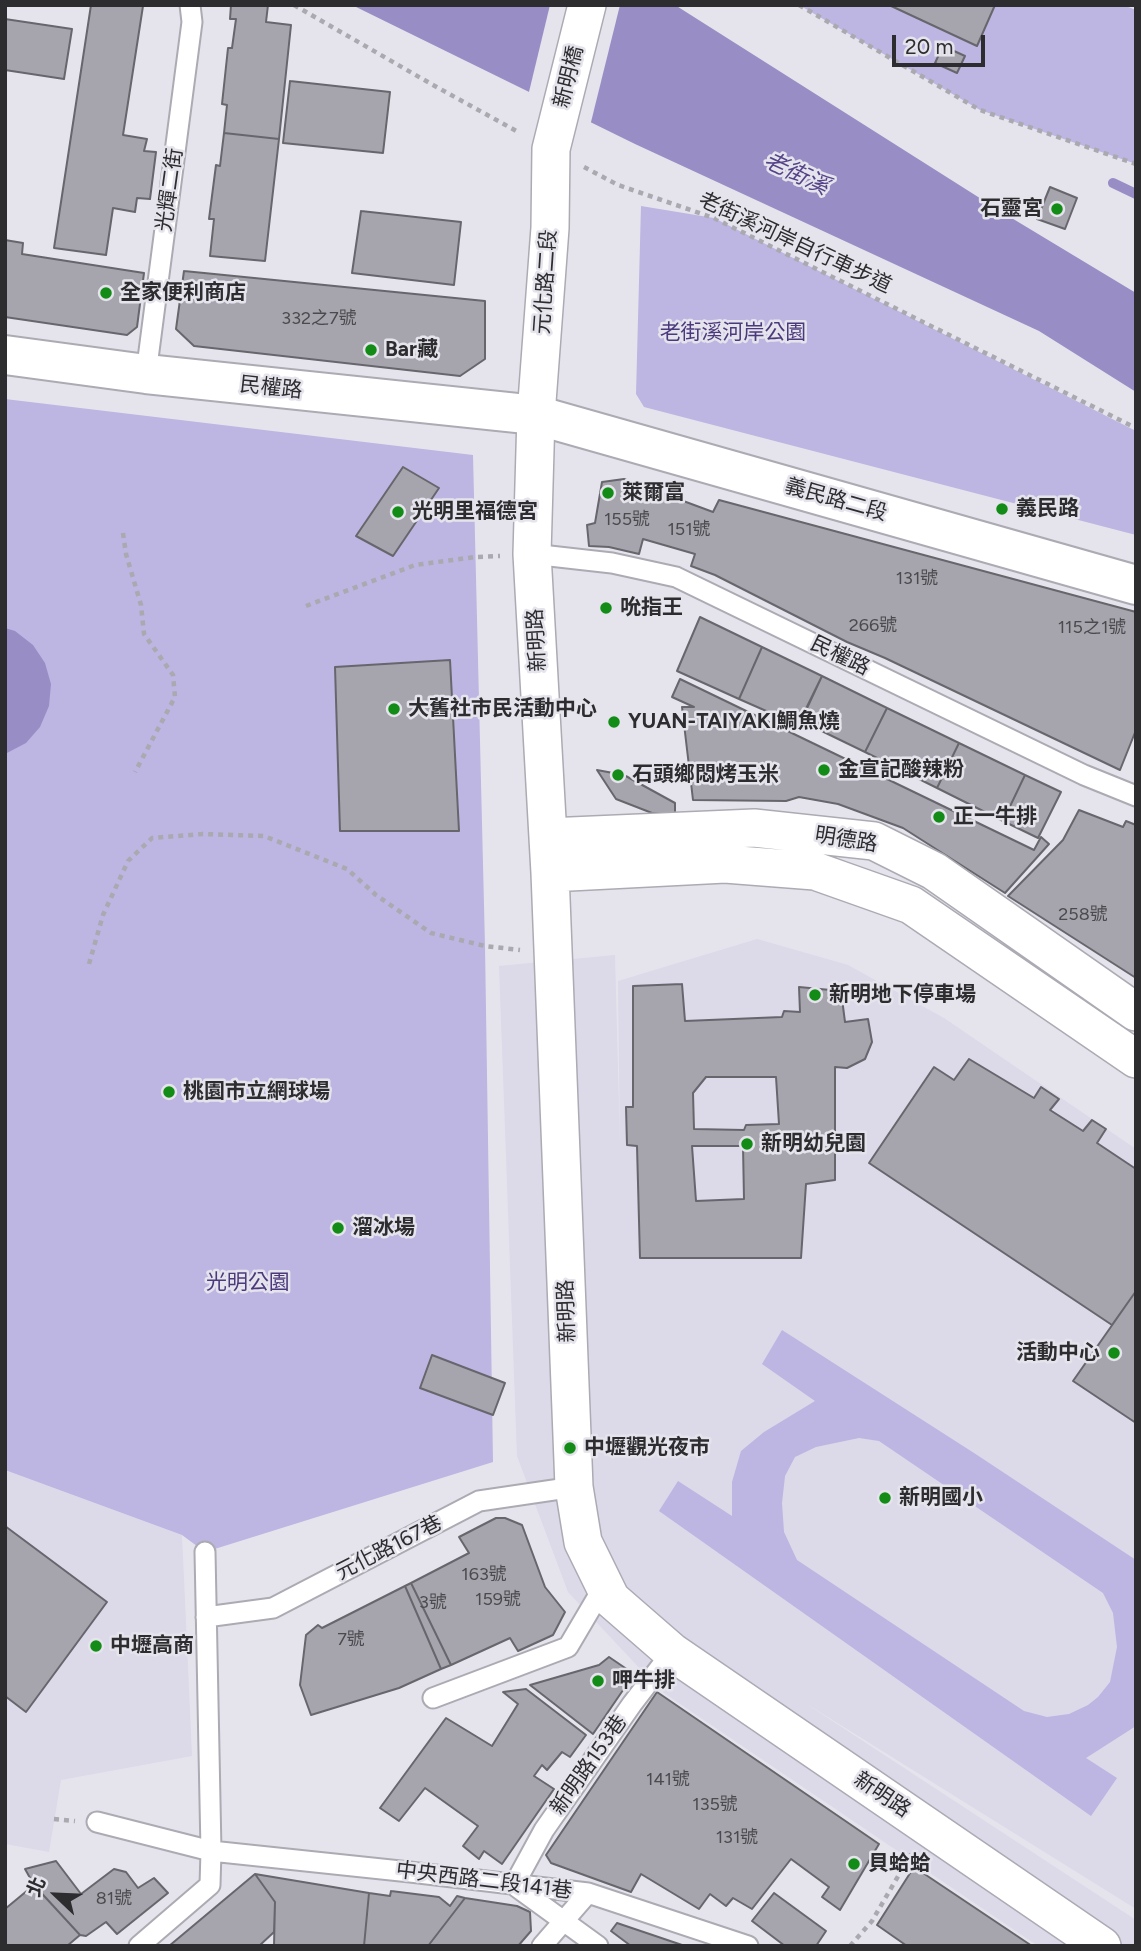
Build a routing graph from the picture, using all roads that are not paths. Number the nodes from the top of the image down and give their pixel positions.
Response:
1 (190, 5) edge
2 (587, 5) edge
3 (551, 149) joint
4 (5, 355) edge
5 (146, 374) junction
6 (536, 415) junction
7 (532, 554) junction
8 (1136, 585) edge
9 (1136, 796) edge
10 (548, 837) junction
11 (550, 873) junction
12 (1136, 1012) edge
13 (1136, 1059) edge
14 (574, 1487) junction
15 (205, 1552) dead end
16 (604, 1586) junction
17 (206, 1617) junction
18 (673, 1652) junction
19 (433, 1698) dead end
20 (97, 1822) dead end
21 (211, 1851) junction
22 (514, 1885) junction
23 (588, 1893) junction
24 (564, 1921) junction
25 (139, 1946) edge
26 (542, 1946) edge
27 (598, 1946) edge
28 (748, 1946) edge
29 (1102, 1946) edge

1 - 5 lane, 光輝二街
2 - 3 street, 新明橋
3 - 6 street, 元化路二段
4 - 5 street, 民權路
5 - 6 street, 民權路
6 - 7 street, 新明路
6 - 8 street, 義民路二段
7 - 9 lane, 民權路
7 - 10 street, 新明路
10 - 11 street, 新明路
10 - 12 street, 明德路
11 - 13 street, 明德路
11 - 14 street, 新明路
14 - 16 street, 新明路
14 - 17 lane, 元化路167巷
15 - 17 lane
16 - 18 street, 新明路
16 - 19 lane
17 - 21 lane
18 - 22 lane, 新明路153巷
18 - 29 street, 新明路
20 - 21 lane, 中央西路二段141巷
21 - 22 lane, 中央西路二段141巷
21 - 25 lane
22 - 23 lane, 中央西路二段141巷
22 - 24 lane
23 - 24 lane
23 - 28 lane, 中央西路二段141巷
24 - 26 lane
24 - 27 lane

